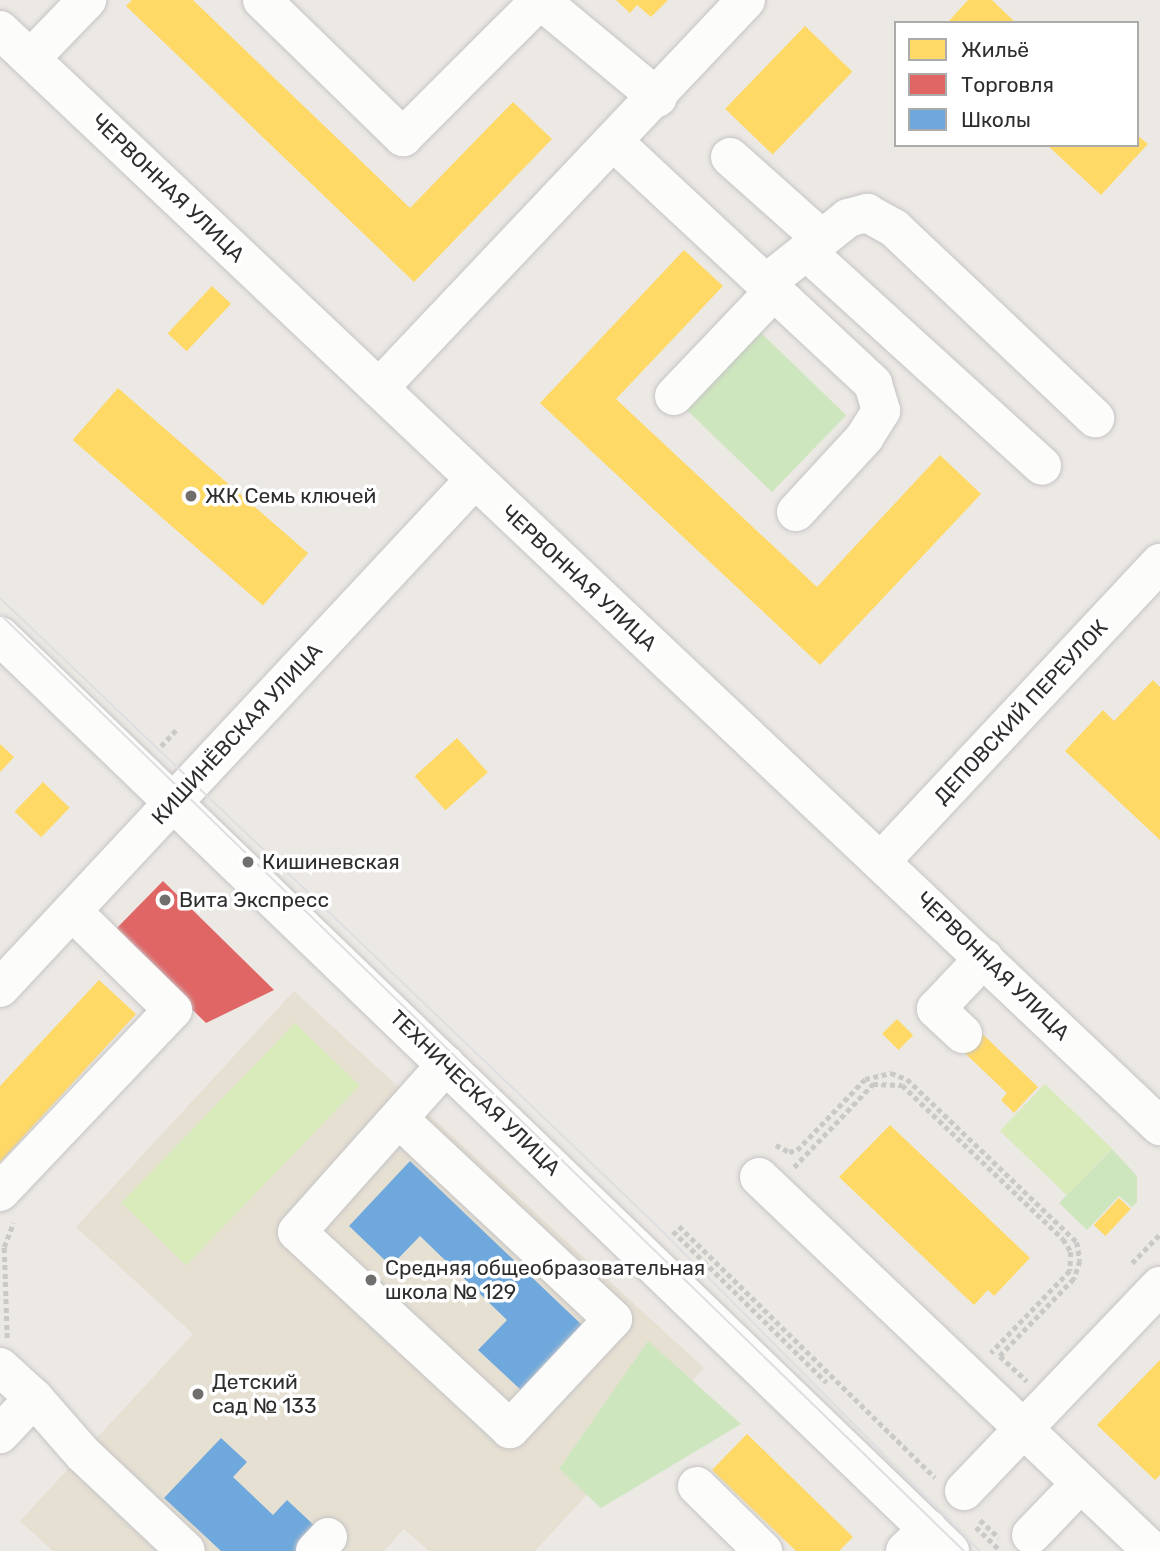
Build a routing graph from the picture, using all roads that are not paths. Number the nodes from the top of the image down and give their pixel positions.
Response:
1 (87, 0) edge
2 (262, 0) edge
3 (746, 0) edge
4 (0, 30) edge
5 (31, 58) junction
6 (658, 97) junction
7 (615, 143) junction
8 (730, 157) dead end
9 (814, 245) junction
10 (769, 288) junction
11 (379, 388) junction
12 (674, 396) dead end
13 (1095, 418) dead end
14 (1042, 466) dead end
15 (474, 481) junction
16 (796, 512) dead end
17 (1160, 563) edge
18 (0, 636) edge
19 (174, 803) junction
20 (881, 860) junction
21 (72, 911) junction
22 (984, 958) junction
23 (0, 988) edge
24 (963, 1034) dead end
25 (446, 1065) junction
26 (399, 1119) junction
27 (1160, 1126) edge
28 (775, 1164) road end
29 (9, 1201) edge
30 (1160, 1286) edge
31 (14, 1380) edge
32 (1024, 1429) junction
33 (0, 1434) edge
34 (1081, 1483) junction
35 (697, 1486) dead end
36 (952, 1493) road end
37 (1022, 1543) edge
38 (743, 1544) edge
39 (928, 1544) edge
40 (1136, 1546) edge
41 (186, 1551) edge

1 - 5 street
2 - 6 street
3 - 6 street
4 - 5 street, ЧЕРВОННАЯ УЛИЦА
5 - 11 street, ЧЕРВОННАЯ УЛИЦА
6 - 7 street
7 - 10 street
7 - 11 street
8 - 9 street
9 - 10 street
9 - 13 street
9 - 14 street
10 - 12 street
10 - 16 street
11 - 15 street, ЧЕРВОННАЯ УЛИЦА
15 - 19 street, КИШИНЁВСКАЯ УЛИЦА
15 - 20 street, ЧЕРВОННАЯ УЛИЦА
17 - 20 street, ДЕПОВСКИЙ ПЕРЕУЛОК
18 - 19 street, ТЕХНИЧЕСКАЯ УЛИЦА
19 - 21 street, КИШИНЁВСКАЯ УЛИЦА
19 - 25 street, ТЕХНИЧЕСКАЯ УЛИЦА
20 - 22 street, ЧЕРВОННАЯ УЛИЦА
21 - 23 street, КИШИНЁВСКАЯ УЛИЦА
21 - 29 street
22 - 24 street
22 - 27 street, ЧЕРВОННАЯ УЛИЦА
25 - 26 street
25 - 39 street, ТЕХНИЧЕСКАЯ УЛИЦА
26 - 26 street
28 - 32 street
30 - 32 street
31 - 33 street
31 - 41 street
32 - 34 street
32 - 36 street
34 - 37 street
34 - 40 street
35 - 38 street

